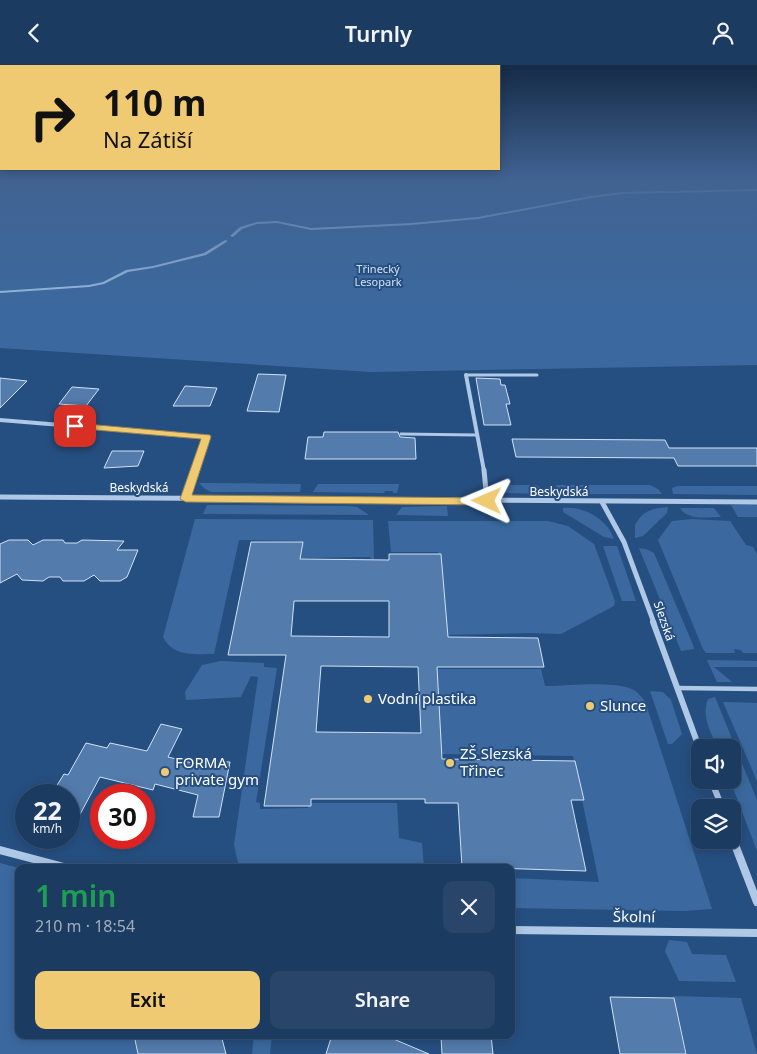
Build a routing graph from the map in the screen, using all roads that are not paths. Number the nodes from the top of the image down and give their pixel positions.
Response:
1 (466, 375) joint
2 (537, 375) dead end
3 (0, 420) edge
4 (401, 434) dead end
5 (476, 435) junction
6 (0, 497) edge
7 (186, 499) junction
8 (487, 501) junction
9 (602, 502) junction
10 (757, 502) edge
11 (677, 688) junction
12 (757, 689) edge
13 (696, 739) edge
14 (737, 849) edge
15 (0, 850) edge
16 (53, 864) edge
17 (757, 902) edge
18 (515, 929) edge
19 (757, 933) edge

1 - 2 lane
1 - 5 street
3 - 7 street
4 - 5 lane
5 - 8 street
6 - 7 street, Beskydská
7 - 8 street, Beskydská
8 - 9 street, Beskydská
9 - 10 street, Beskydská
9 - 11 street, Slezská
11 - 12 lane
11 - 13 street, Slezská
14 - 17 street
15 - 16 street
18 - 19 street, Školní

